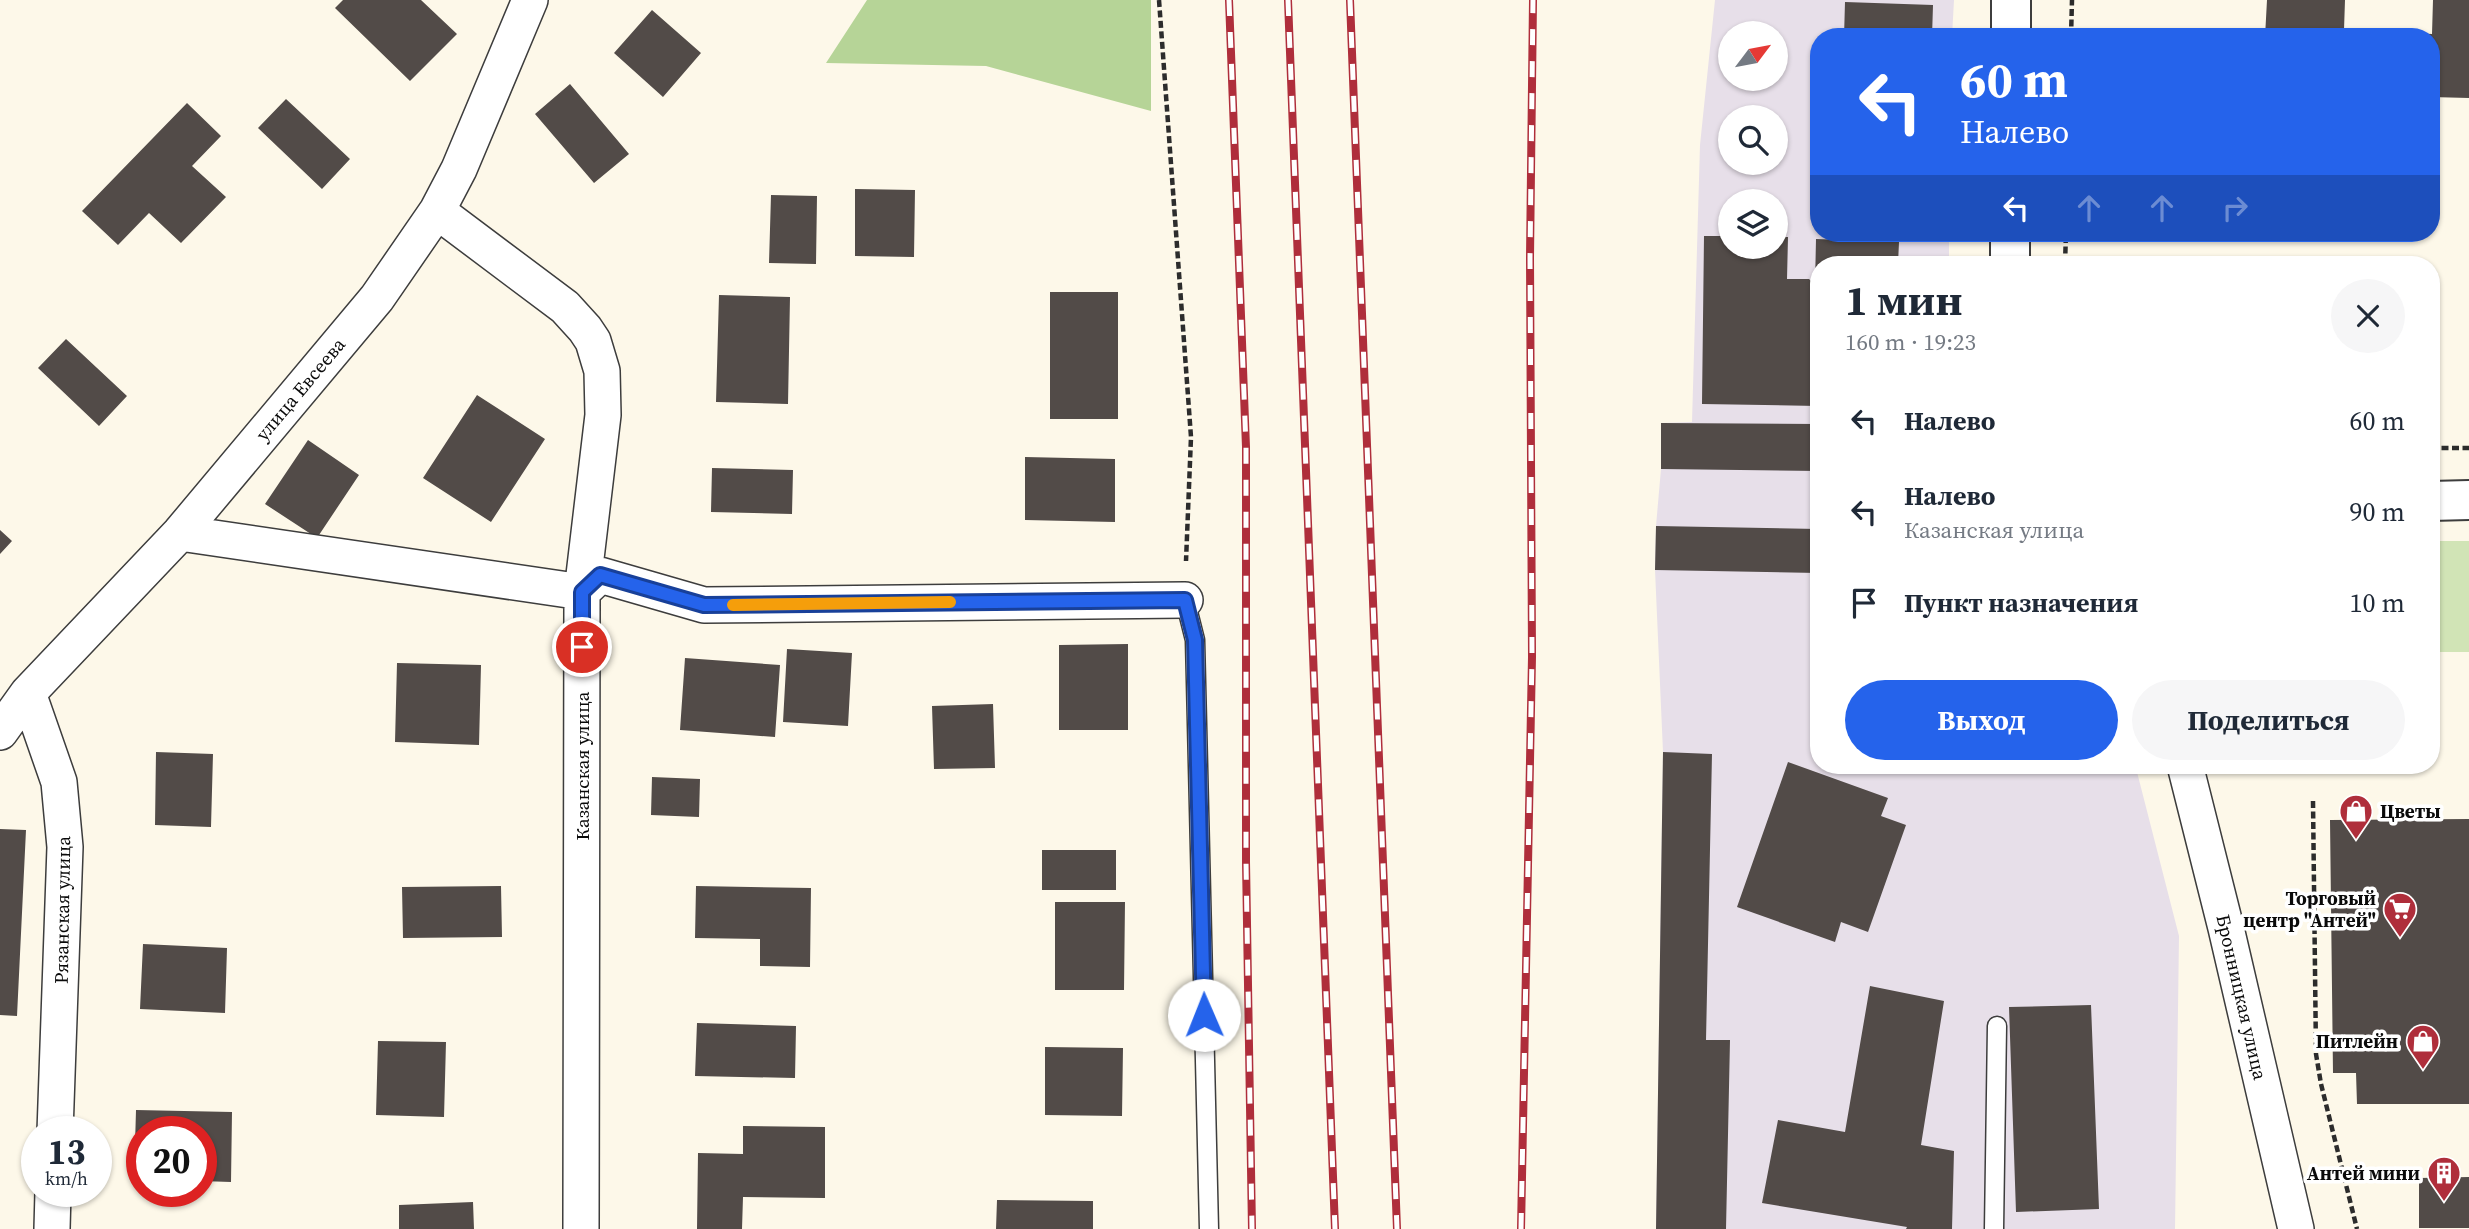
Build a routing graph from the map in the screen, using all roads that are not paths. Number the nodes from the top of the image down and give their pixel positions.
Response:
1 (530, 0) edge
2 (2011, 0) edge
3 (2011, 28) edge
4 (437, 211) junction
5 (2440, 500) edge
6 (2469, 500) edge
7 (180, 533) junction
8 (582, 592) junction
9 (1185, 600) joint
10 (28, 694) junction
11 (0, 732) edge
12 (2187, 774) edge
13 (1997, 1026) dead end
14 (56, 1116) edge
15 (53, 1207) edge
16 (52, 1229) edge
17 (581, 1229) edge
18 (1209, 1229) edge
19 (1994, 1229) edge
20 (2296, 1229) edge

1 - 4 street, улица Евсеева
2 - 3 street
4 - 7 street, улица Евсеева
4 - 8 street, Казанская улица
5 - 6 street
7 - 8 street
7 - 10 street, улица Евсеева
8 - 9 street
8 - 17 street, Казанская улица
9 - 18 lane
10 - 11 street, улица Евсеева
10 - 14 street, Рязанская улица
12 - 20 street, Бронницкая улица
13 - 19 lane
15 - 16 street

